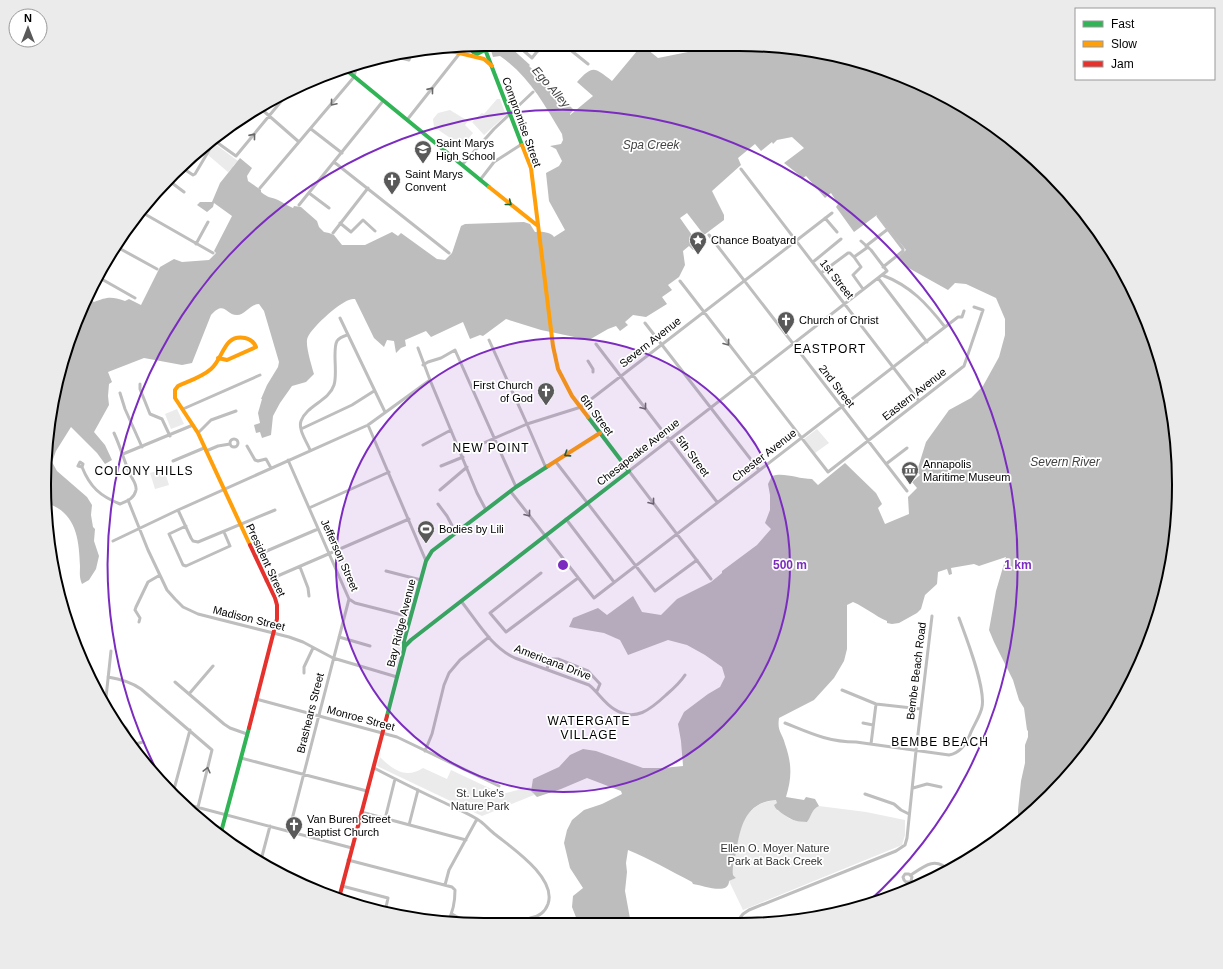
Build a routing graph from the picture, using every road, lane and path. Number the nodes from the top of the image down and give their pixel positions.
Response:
1 (474, 51) edge
2 (483, 51) edge
3 (486, 51) edge
4 (524, 51) edge
5 (538, 51) edge
6 (572, 51) edge
7 (456, 52) edge
8 (461, 52) edge
9 (478, 55) junction
10 (588, 64) dead end
11 (492, 67) junction
12 (355, 71) edge
13 (349, 73) edge
14 (354, 77) junction
15 (533, 92) dead end
16 (384, 101) junction
17 (280, 103) edge
18 (264, 112) edge
19 (509, 114) junction
20 (269, 116) junction
21 (407, 120) junction
22 (311, 128) junction
23 (299, 142) junction
24 (218, 144) edge
25 (522, 144) junction
26 (206, 153) edge
27 (342, 153) junction
28 (334, 162) junction
29 (462, 165) junction
30 (741, 169) dead end
31 (186, 171) edge
32 (480, 180) junction
33 (173, 184) edge
34 (260, 188) dead end
35 (368, 188) junction
36 (184, 192) dead end
37 (309, 193) junction
38 (299, 205) dead end
39 (329, 208) dead end
40 (832, 212) dead end
41 (146, 215) edge
42 (878, 216) dead end
43 (825, 218) junction
44 (208, 222) dead end
45 (340, 224) junction
46 (538, 226) junction
47 (888, 229) junction
48 (375, 231) dead end
49 (539, 231) joint
50 (837, 232) dead end
51 (333, 233) dead end
52 (709, 235) dead end
53 (841, 239) dead end
54 (796, 240) junction
55 (862, 241) dead end
56 (196, 244) junction
57 (867, 247) junction
58 (121, 249) edge
59 (214, 253) dead end
60 (449, 253) dead end
61 (854, 257) junction
62 (813, 262) junction
63 (883, 266) junction
64 (157, 269) dead end
65 (821, 273) junction
66 (882, 275) junction
67 (878, 278) junction
68 (103, 280) edge
69 (744, 280) junction
70 (680, 281) dead end
71 (863, 289) junction
72 (135, 298) dead end
73 (845, 303) junction
74 (974, 307) dead end
75 (964, 311) dead end
76 (704, 312) junction
77 (340, 318) dead end
78 (645, 323) dead end
79 (945, 327) junction
80 (347, 335) junction
81 (489, 340) dead end
82 (927, 342) junction
83 (596, 344) dead end
84 (793, 344) junction
85 (662, 345) junction
86 (418, 348) dead end
87 (218, 358) junction
88 (588, 361) dead end
89 (423, 365) junction
90 (894, 367) junction
91 (593, 372) dead end
92 (260, 375) dead end
93 (752, 375) junction
94 (621, 376) junction
95 (430, 380) junction
96 (140, 384) dead end
97 (374, 391) junction
98 (120, 393) dead end
99 (919, 401) junction
100 (842, 406) junction
101 (581, 407) junction
102 (710, 408) junction
103 (183, 409) junction
104 (236, 411) dead end
105 (385, 412) junction
106 (527, 424) junction
107 (193, 425) junction
108 (368, 425) junction
109 (301, 429) junction
110 (451, 430) junction
111 (198, 433) junction
112 (600, 433) junction
113 (114, 434) dead end
114 (170, 436) junction
115 (800, 438) junction
116 (494, 439) junction
117 (669, 439) junction
118 (868, 441) junction
119 (230, 444) dead end
120 (423, 445) dead end
121 (247, 446) dead end
122 (142, 447) junction
123 (907, 448) dead end
124 (205, 449) junction
125 (310, 450) junction
126 (461, 453) junction
127 (123, 454) junction
128 (463, 457) junction
129 (288, 460) junction
130 (173, 461) dead end
131 (556, 462) junction
132 (886, 464) junction
133 (441, 466) dead end
134 (466, 467) junction
135 (82, 468) dead end
136 (271, 468) junction
137 (546, 468) junction
138 (759, 470) junction
139 (628, 471) junction
140 (389, 472) junction
141 (516, 488) junction
142 (224, 490) junction
143 (440, 490) dead end
144 (907, 491) dead end
145 (511, 492) junction
146 (128, 500) junction
147 (717, 502) junction
148 (438, 504) dead end
149 (587, 504) junction
150 (309, 508) junction
151 (178, 510) junction
152 (275, 510) dead end
153 (486, 510) junction
154 (409, 519) junction
155 (566, 519) junction
156 (239, 524) junction
157 (186, 526) junction
158 (139, 528) junction
159 (318, 529) junction
160 (224, 532) junction
161 (456, 533) junction
162 (677, 534) junction
163 (545, 536) junction
164 (114, 541) dead end
165 (422, 550) junction
166 (329, 554) junction
167 (430, 554) junction
168 (255, 556) junction
169 (697, 560) junction
170 (426, 561) junction
171 (635, 566) junction
172 (300, 567) junction
173 (386, 572) dead end
174 (541, 573) dead end
175 (160, 575) junction
176 (578, 578) junction
177 (711, 579) dead end
178 (421, 580) junction
179 (266, 581) junction
180 (614, 582) junction
181 (309, 596) dead end
182 (349, 599) junction
183 (461, 601) junction
184 (932, 616) dead end
185 (410, 617) junction
186 (959, 618) dead end
187 (139, 622) dead end
188 (408, 625) junction
189 (274, 634) junction
190 (339, 637) junction
191 (489, 637) junction
192 (411, 640) junction
193 (370, 646) dead end
194 (313, 648) junction
195 (404, 650) junction
196 (111, 651) dead end
197 (334, 658) junction
198 (213, 666) dead end
199 (547, 669) junction
200 (304, 674) dead end
201 (685, 675) dead end
202 (108, 677) junction
203 (397, 677) junction
204 (175, 682) dead end
205 (842, 690) dead end
206 (597, 691) junction
207 (189, 694) junction
208 (106, 696) edge
209 (256, 699) junction
210 (876, 704) junction
211 (921, 709) junction
212 (319, 716) junction
213 (785, 723) dead end
214 (864, 723) dead end
215 (873, 724) junction
216 (190, 730) junction
217 (382, 733) junction
218 (247, 734) junction
219 (143, 742) dead end
220 (137, 743) edge
221 (872, 744) junction
222 (425, 751) junction
223 (916, 751) junction
224 (241, 758) junction
225 (374, 768) junction
226 (304, 774) junction
227 (395, 779) junction
228 (499, 786) dead end
229 (175, 787) edge
230 (940, 787) dead end
231 (913, 788) junction
232 (418, 790) junction
233 (367, 791) junction
234 (865, 794) dead end
235 (195, 806) edge
236 (198, 807) junction
237 (361, 812) junction
238 (909, 814) junction
239 (226, 815) junction
240 (385, 819) junction
241 (477, 819) junction
242 (409, 825) junction
243 (270, 826) junction
244 (222, 829) edge
245 (288, 831) junction
246 (466, 840) junction
247 (352, 848) junction
248 (262, 856) edge
249 (348, 860) junction
250 (944, 866) edge
251 (911, 875) junction
252 (910, 882) joint
253 (445, 885) junction
254 (342, 886) junction
255 (340, 893) edge
256 (386, 907) edge
257 (452, 914) joint
258 (457, 917) edge
259 (530, 918) dead end
260 (740, 918) edge

1 - 9 main road
2 - 9 main road
3 - 11 main road, Compromise Street
4 - 5 street
6 - 10 street
21 -> 7 street
8 - 9 main road
9 - 11 main road, Compromise Street
11 - 19 main road, Compromise Street
12 - 14 street
13 - 14 main road
14 - 16 main road
14 -> 22 street
15 - 19 street
16 - 21 main road
16 - 27 street
17 - 20 street
18 - 20 street
19 - 25 main road, Compromise Street
19 - 29 street
20 - 23 street
24 -> 20 street
21 - 29 main road
22 - 23 street
22 - 27 street
23 - 34 street
25 - 32 street
25 - 46 main road, Compromise Street
26 - 31 street
27 - 28 street
28 - 35 street
28 - 37 street
29 - 32 main road
30 - 54 street, 1st Street
32 -> 46 main road
33 - 36 street
35 - 45 street
35 - 60 street
37 - 38 street
37 - 39 street
40 - 43 street, Severn Avenue
41 - 56 street
42 - 47 street
43 - 50 street
43 - 54 street, Severn Avenue
44 - 56 street
45 - 48 street
45 - 51 street
46 - 49 main road, Compromise Street
47 - 57 street
47 - 63 street
49 - 101 main road, 6th Street
52 - 69 street, 2nd Street
53 - 62 street
54 - 62 street, 1st Street
54 - 69 street, Severn Avenue
55 - 57 street
56 - 59 street
57 - 61 street
57 - 63 street
58 - 64 street
61 - 65 street
61 - 71 street
62 - 65 street, 1st Street
63 - 66 street, Chesapeake Avenue
65 - 73 street, 1st Street
66 - 67 street, Chesapeake Avenue
66 - 79 street
67 - 71 street, Chesapeake Avenue
67 - 82 street
68 - 72 street
69 - 76 street, Severn Avenue
69 - 84 street, 2nd Street
70 - 76 street
71 - 73 street, Chesapeake Avenue
73 - 84 street, Chesapeake Avenue
73 - 90 street, 1st Street
74 - 99 street, Eastern Avenue
75 - 79 street, Chester Avenue
76 - 85 street, Severn Avenue
76 -> 93 street
77 - 80 street
78 - 85 street
79 - 82 street, Chester Avenue
80 - 97 street
80 - 109 street
81 - 106 street
82 - 90 street, Chester Avenue
83 - 94 street, 5th Street
84 - 93 street, Chesapeake Avenue
84 - 100 street, 2nd Street
85 - 94 street, Severn Avenue
85 - 102 street
86 - 89 street
87 - 87 main road
87 - 103 main road, President Street
88 - 91 street
89 - 95 street
89 - 116 street
90 - 99 street, 1st Street
90 - 100 street, Chester Avenue
92 - 103 street
93 - 102 street, Chesapeake Avenue
93 - 115 street
94 - 101 street, Severn Avenue
94 -> 117 street, 5th Street
95 - 105 street
95 - 110 street
96 - 114 street
97 - 105 street
97 - 109 street
98 - 122 street
99 - 118 street, Eastern Avenue
100 - 115 street, Chester Avenue
100 - 118 street, 2nd Street
101 - 106 street, Severn Avenue
101 - 112 main road, 6th Street
102 - 117 street, Chesapeake Avenue
102 - 138 street
103 - 107 main road, President Street
104 - 111 street
105 - 108 street
106 - 116 street, Severn Avenue
106 - 137 street
107 - 111 main road, President Street
107 - 114 street
108 - 125 street
108 - 140 street
109 - 125 street
110 - 120 street
110 - 126 street
111 - 124 main road, President Street
112 -> 131 main road, Bay Ridge Avenue
112 - 139 main road, 6th Street
113 - 127 street
114 - 122 street
115 - 118 street, Eastern Avenue
115 - 138 street, Chester Avenue
116 - 126 street, Severn Avenue
116 - 141 street
117 - 139 street, Chesapeake Avenue
117 - 147 street, 5th Street
118 - 132 street, 2nd Street
119 - 124 street
121 - 136 street
122 - 127 street
123 - 132 street
124 - 130 street
124 - 142 main road, President Street
125 - 129 street
126 - 128 street
127 - 146 street
128 - 133 street
128 - 134 street
129 - 136 street
129 - 150 street, Jefferson Street
131 - 137 main road, Bay Ridge Avenue
131 - 149 street
132 - 144 street, 2nd Street
134 - 143 street
134 - 153 street
135 - 146 street
136 - 142 street
137 - 141 main road, Bay Ridge Avenue
138 - 147 street, Chester Avenue
139 - 149 main road, Chesapeake Avenue
139 -> 162 street, 6th Street
140 - 150 street
140 - 154 street
141 - 145 main road, Bay Ridge Avenue
142 - 151 street
142 - 156 main road, President Street
145 - 153 main road, Bay Ridge Avenue
145 -> 163 street
146 - 158 street, Madison Street
147 - 162 street, Chester Avenue
148 - 161 street
149 - 155 main road, Chesapeake Avenue
149 - 171 street
150 - 159 street, Jefferson Street
151 - 157 street
151 - 158 street
152 - 156 street
153 - 161 main road, Bay Ridge Avenue
154 - 165 street
154 - 166 street
155 - 163 main road, Chesapeake Avenue
155 - 180 street
156 - 160 street
156 - 168 main road, President Street
157 - 160 street
157 - 160 street
158 - 164 street
158 - 175 street, Madison Street
159 - 166 street, Jefferson Street
159 - 168 street
161 - 167 main road, Bay Ridge Avenue
162 - 169 street, 6th Street
162 - 171 street, Chester Avenue
163 - 176 street
163 - 183 main road, Chesapeake Avenue
165 - 167 street
165 - 170 street
166 - 172 street
166 - 182 street, Jefferson Street
167 - 170 main road, Bay Ridge Avenue
168 - 179 main road, President Street
169 - 171 street
169 - 177 street, 6th Street
170 - 178 main road, Bay Ridge Avenue
171 - 180 street, Chester Avenue
172 - 179 street
172 - 181 street
173 - 178 street
174 - 176 street
175 - 187 street
175 - 189 street, Madison Street
176 - 180 street, Chester Avenue
178 - 185 main road, Bay Ridge Avenue
179 - 189 main road, President Street
182 - 185 street, Jefferson Street
182 - 190 street, Brashears Street
183 - 191 street, Americana Drive
183 - 192 main road, Chesapeake Avenue
184 - 211 street, Bembe Beach Road
185 - 188 main road, Bay Ridge Avenue
186 - 223 street
188 - 192 main road
188 - 195 main road, Bay Ridge Avenue
189 - 194 street, Madison Street
189 - 209 main road, President Street
190 - 193 street
190 - 197 street, Brashears Street
191 - 199 street, Americana Drive
191 - 222 street
192 - 195 main road, Chesapeake Avenue
194 - 197 street, Madison Street
194 - 200 street
195 - 203 main road, Bay Ridge Avenue
196 - 202 street
197 - 203 street, Madison Street
197 - 212 street, Brashears Street
198 - 207 street
199 - 206 street, Americana Drive
199 - 206 street
201 - 206 street, Americana Drive
202 - 208 street
202 - 216 street
203 - 217 main road, Bay Ridge Avenue
204 - 207 street
205 - 210 street
207 - 218 street
209 - 212 street, Monroe Street
209 - 218 main road, President Street
210 - 211 street
210 - 215 street
211 - 223 street, Bembe Beach Road
212 - 217 street, Monroe Street
212 - 226 street, Brashears Street
213 - 221 street
214 - 215 street
215 - 221 street
216 - 229 street
236 -> 216 street
217 - 222 street, Monroe Street
217 - 225 main road, Bay Ridge Avenue
218 - 224 main road, President Street
219 - 220 street
221 - 223 street
222 - 228 street, Monroe Street
223 - 231 street, Bembe Beach Road
224 - 226 street
224 - 239 main road, President Street
225 - 227 street
225 - 233 main road, Bay Ridge Avenue
226 - 233 street
226 - 245 street, Brashears Street
227 - 232 street
227 - 240 street
230 - 231 street
231 - 238 street, Bembe Beach Road
232 - 241 street
232 - 242 street
233 - 237 main road, Bay Ridge Avenue
234 - 238 street
235 - 236 street
236 - 239 street
237 - 240 street
237 - 247 main road, Bay Ridge Avenue
238 - 260 street, Bembe Beach Road
239 - 243 street
239 - 244 main road, President Street
240 - 242 street
241 - 246 street
241 - 259 street
242 - 246 street
243 - 245 street
243 - 248 street
245 - 247 street
246 - 253 street
247 - 249 main road, Bay Ridge Avenue
249 - 253 street
249 - 254 main road, Bay Ridge Avenue
250 - 251 street
251 - 252 street
251 - 252 street
253 - 257 street
254 - 255 main road, Bay Ridge Avenue
254 - 256 street
257 - 258 street

